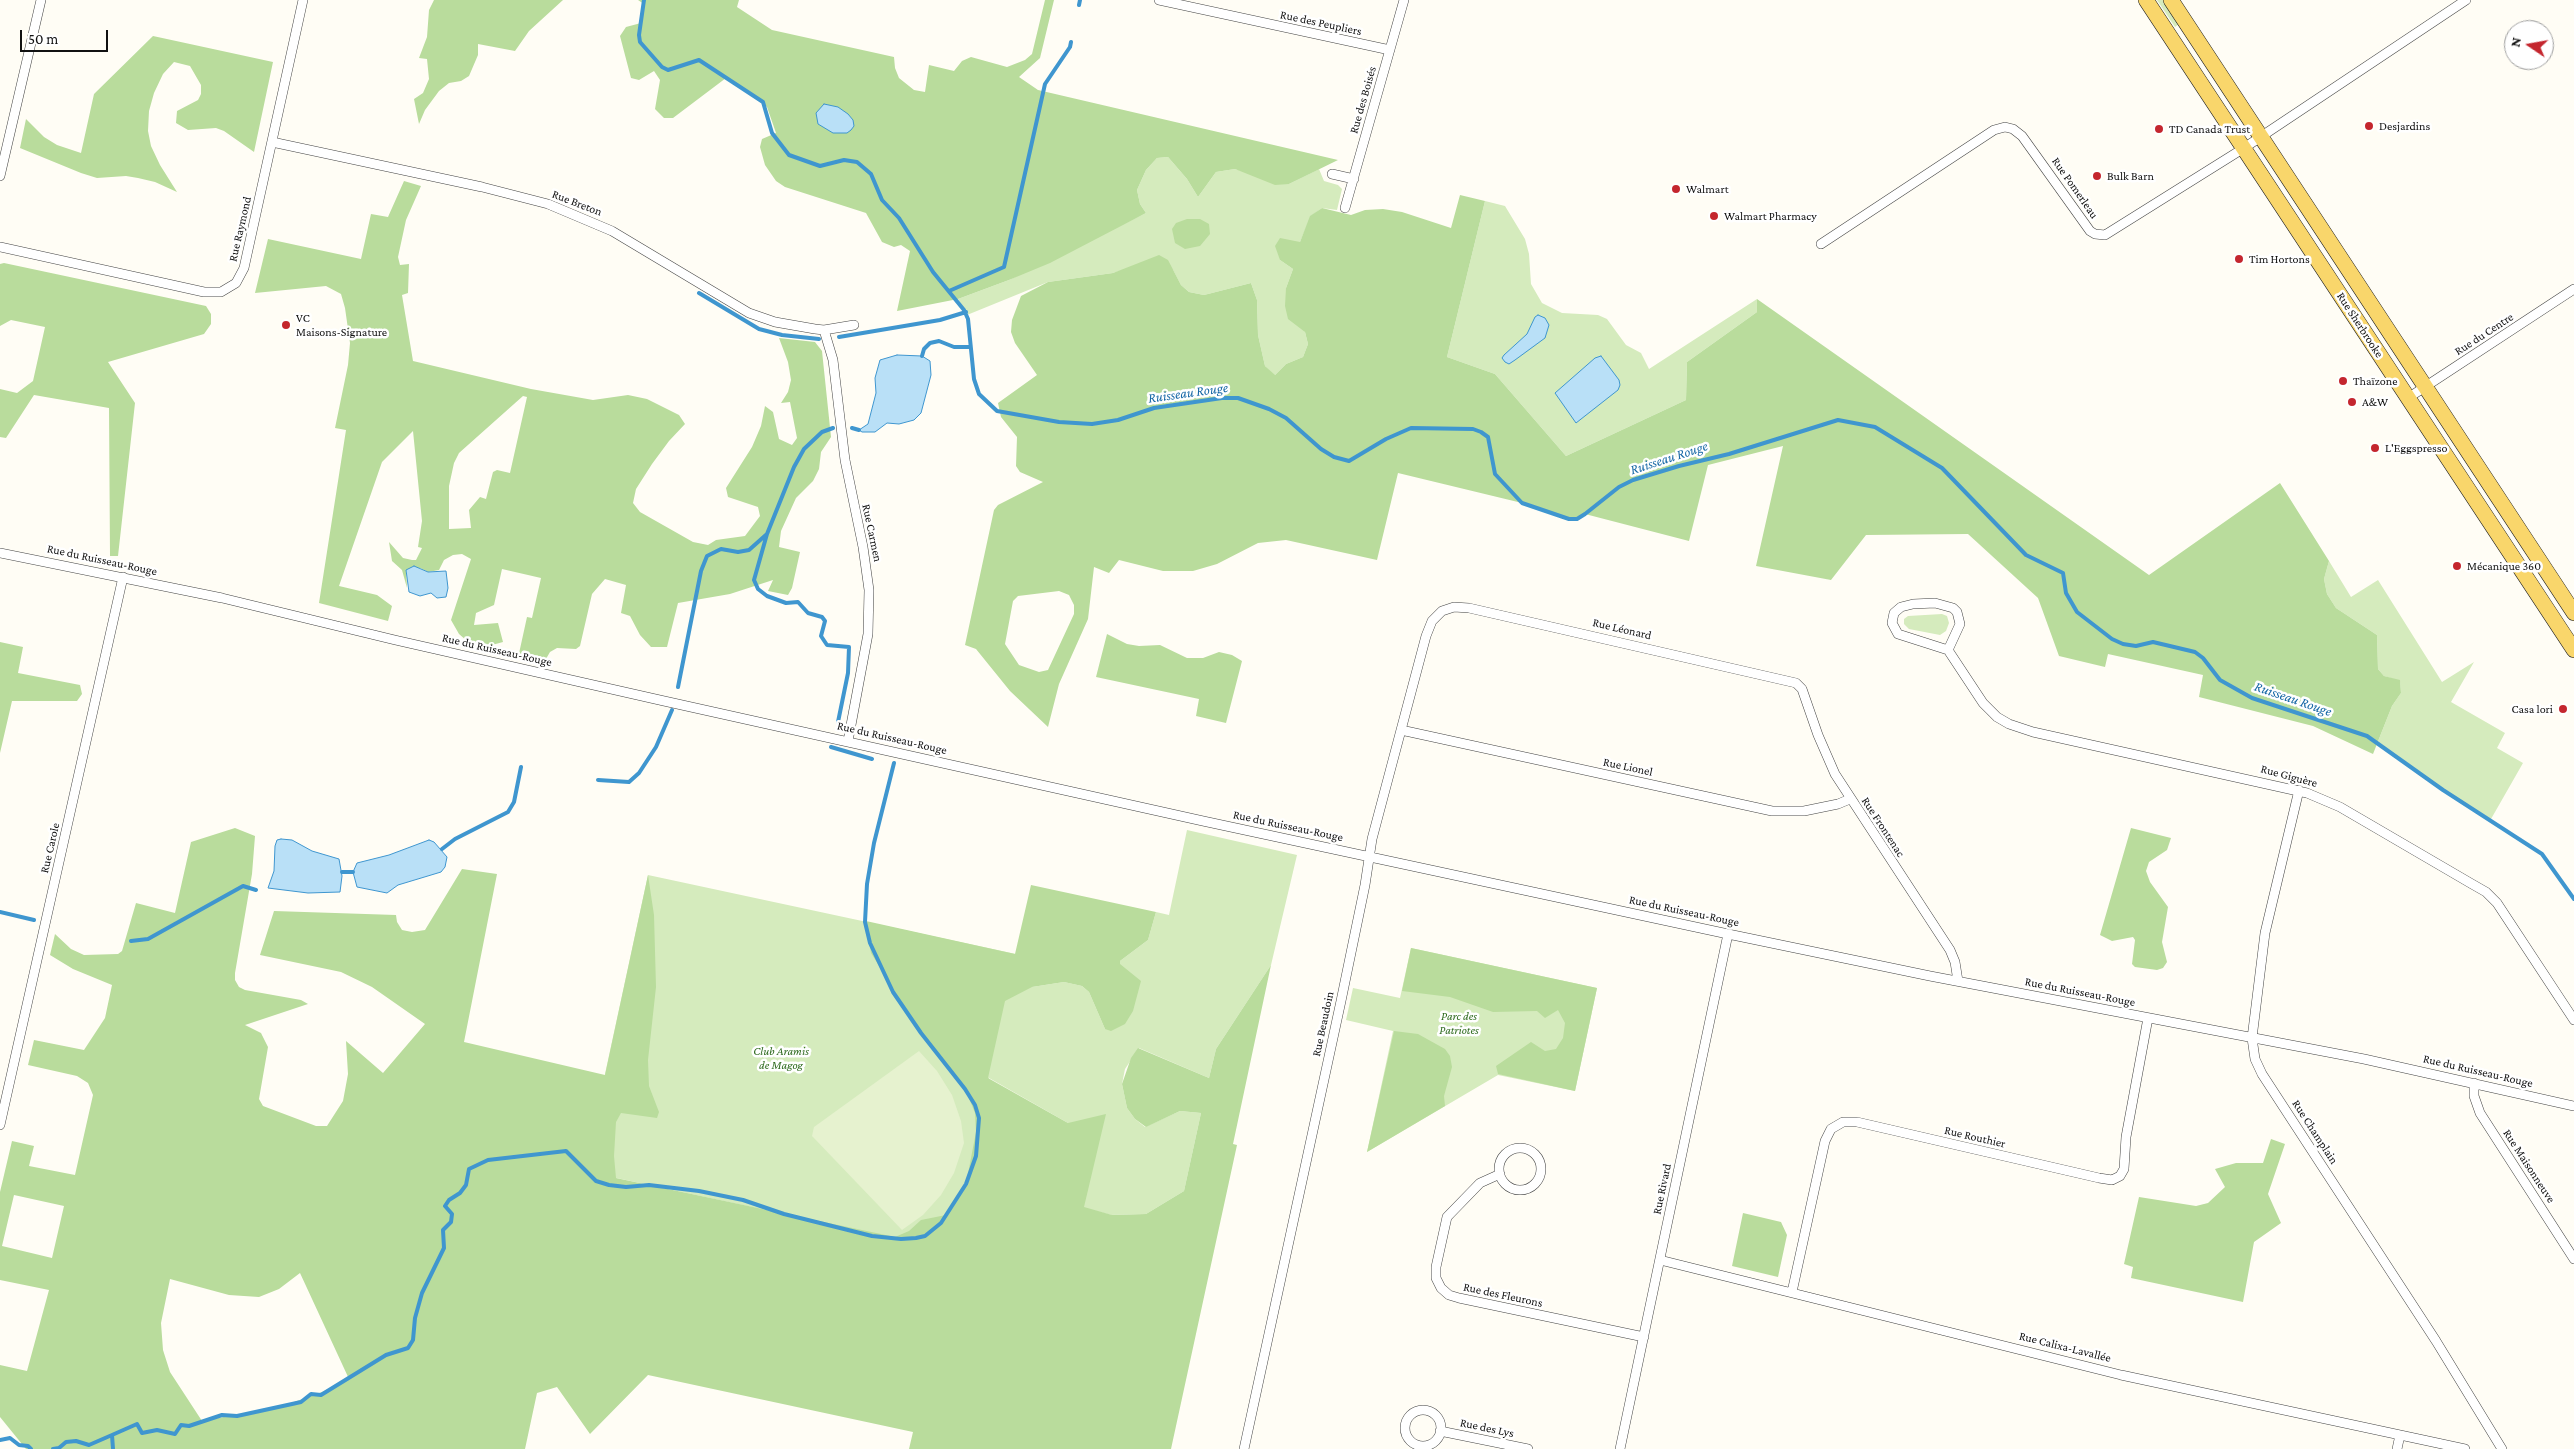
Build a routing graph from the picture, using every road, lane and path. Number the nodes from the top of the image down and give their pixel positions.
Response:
1 (41, 0) edge
2 (303, 0) edge
3 (1159, 0) edge
4 (1404, 0) edge
5 (2146, 0) edge
6 (2171, 0) edge
7 (2466, 0) edge
8 (1390, 50) junction
9 (2261, 136) junction
10 (272, 142) junction
11 (2244, 148) junction
12 (1332, 174) dead end
13 (0, 176) edge
14 (1354, 179) junction
15 (1345, 208) dead end
16 (1821, 244) dead end
17 (0, 247) edge
18 (2574, 289) edge
19 (854, 324) dead end
20 (824, 330) junction
21 (2426, 387) junction
22 (2408, 398) junction
23 (0, 553) edge
24 (123, 577) junction
25 (1442, 611) joint
26 (2574, 613) edge
27 (1948, 650) junction
28 (2574, 650) edge
29 (1796, 683) joint
30 (1401, 730) junction
31 (848, 741) junction
32 (2299, 790) junction
33 (1850, 800) junction
34 (1369, 857) junction
35 (1728, 934) junction
36 (1958, 981) junction
37 (2148, 1018) junction
38 (2574, 1020) edge
39 (2252, 1038) junction
40 (2474, 1083) junction
41 (2574, 1106) edge
42 (0, 1125) edge
43 (1500, 1174) junction
44 (2574, 1258) edge
45 (1660, 1260) junction
46 (1792, 1292) junction
47 (1644, 1337) junction
48 (1440, 1431) junction
49 (2400, 1435) junction
50 (1244, 1449) edge
51 (1528, 1449) edge
52 (1620, 1449) edge
53 (2397, 1449) edge
54 (2465, 1449) edge
55 (2502, 1449) edge

1 - 13 street
2 - 10 street, Rue Raymond
3 - 8 street, Rue des Peupliers
4 - 8 street, Rue des Boisés
5 - 11 main road, Rue Sherbrooke
6 - 9 main road, Rue Sherbrooke
7 - 9 street, Rue Pomerleau
8 - 14 street, Rue des Boisés
9 - 11 street, Rue Pomerleau
9 - 21 main road, Rue Sherbrooke
10 - 17 street, Rue Raymond
10 - 20 street, Rue Breton
11 - 16 street, Rue Pomerleau
11 - 22 main road, Rue Sherbrooke
12 - 14 street
14 - 15 street, Rue des Boisés
18 - 21 street, Rue du Centre
19 - 20 street, Rue Breton
20 - 31 street, Rue Carmen
21 - 22 street, Rue du Centre
21 - 26 main road, Rue Sherbrooke
22 - 28 main road, Rue Sherbrooke
23 - 24 street, Rue du Ruisseau-Rouge
24 - 31 street, Rue du Ruisseau-Rouge
24 - 42 street, Rue Carole
25 - 29 street, Rue Léonard
25 - 30 street, Rue Beaudoin
27 - 27 street
27 - 32 street, Rue Giguère
29 - 33 street, Rue Frontenac
30 - 33 street, Rue Lionel
30 - 34 street, Rue Beaudoin
31 - 34 street, Rue du Ruisseau-Rouge
32 - 38 street, Rue Giguère
32 - 39 street, Rue Champlain
33 - 36 street, Rue Frontenac
34 - 35 street, Rue du Ruisseau-Rouge
34 - 50 street, Rue Beaudoin
35 - 36 street, Rue du Ruisseau-Rouge
35 - 45 street, Rue Rivard
36 - 37 street, Rue du Ruisseau-Rouge
37 - 39 street, Rue du Ruisseau-Rouge
37 - 46 street, Rue Routhier
39 - 40 street, Rue du Ruisseau-Rouge
39 - 55 street, Rue Champlain
40 - 41 street, Rue du Ruisseau-Rouge
40 - 44 street, Rue Maisonneuve
43 - 43 street
43 - 47 street, Rue des Fleurons
45 - 46 street, Rue Calixa-Lavallée
45 - 47 street, Rue Rivard
46 - 49 street, Rue Calixa-Lavallée
47 - 52 street, Rue Rivard
48 - 48 street, Rue des Lys
48 - 51 street, Rue des Lys
49 - 53 street
49 - 54 street, Rue Calixa-Lavallée

